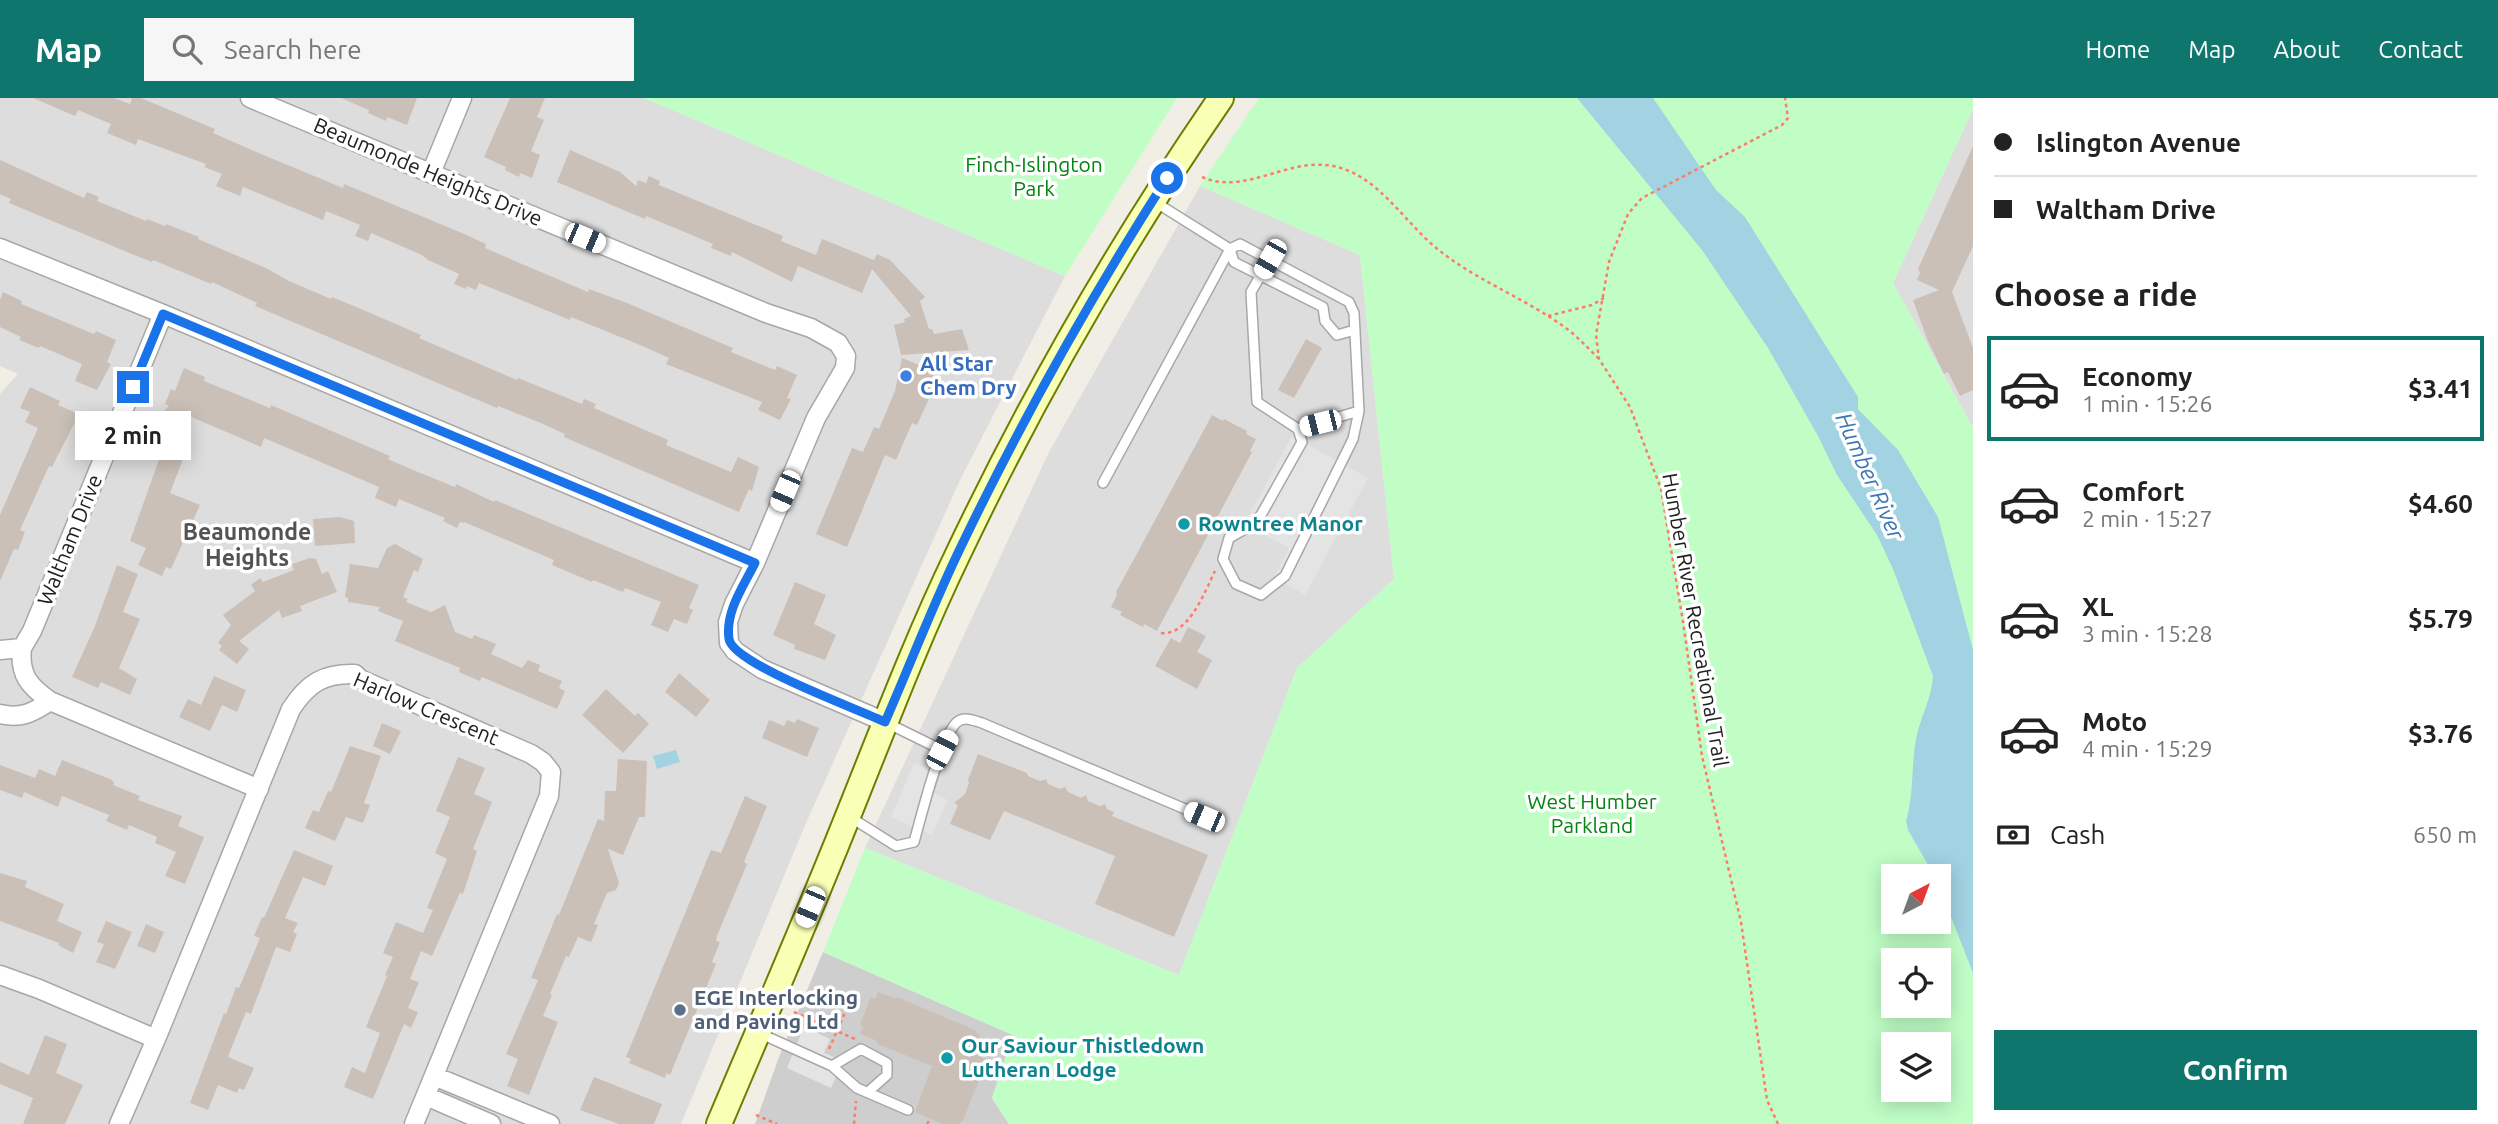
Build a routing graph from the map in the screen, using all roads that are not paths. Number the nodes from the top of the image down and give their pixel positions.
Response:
1 (250, 98) edge
2 (463, 98) edge
3 (1222, 98) edge
4 (431, 173) junction
5 (1153, 201) junction
6 (0, 248) edge
7 (1230, 249) junction
8 (1270, 259) junction
9 (1261, 275) junction
10 (163, 314) junction
11 (1355, 330) junction
12 (1359, 411) junction
13 (1298, 429) junction
14 (1102, 484) dead end
15 (755, 563) junction
16 (22, 648) junction
17 (0, 650) edge
18 (50, 701) junction
19 (0, 714) edge
20 (885, 722) junction
21 (942, 750) junction
22 (259, 789) junction
23 (848, 816) junction
24 (1204, 817) dead end
25 (0, 975) edge
26 (758, 1032) junction
27 (156, 1039) junction
28 (827, 1064) junction
29 (434, 1076) junction
30 (868, 1092) junction
31 (426, 1096) junction
32 (908, 1110) dead end
33 (119, 1124) edge
34 (414, 1124) edge
35 (491, 1124) edge
36 (550, 1124) edge
37 (719, 1124) edge

1 - 4 street, Beaumonde Heights Drive
2 - 4 street
3 - 5 main road
4 - 15 street, Beaumonde Heights Drive
5 - 7 lane
5 - 20 main road
6 - 10 street
7 - 8 lane
7 - 9 lane
7 - 14 lane
8 - 9 lane
8 - 11 lane
9 - 11 lane
9 - 13 lane
10 - 15 street
10 - 16 street, Waltham Drive
11 - 12 lane
12 - 13 lane
12 - 13 lane
15 - 20 street, Beaumonde Heights Drive
16 - 17 street
16 - 18 street
18 - 19 street
18 - 22 street
20 - 21 lane
20 - 23 main road
21 - 23 lane
21 - 24 lane
22 - 27 street, Harlow Crescent
22 - 29 street, Harlow Crescent
23 - 26 main road
25 - 27 street
26 - 28 lane
26 - 37 main road
27 - 33 street, Harlow Crescent
28 - 30 lane
28 - 30 lane
29 - 31 street, Harlow Crescent
29 - 36 street
30 - 32 lane
31 - 34 street, Harlow Crescent
31 - 35 street

